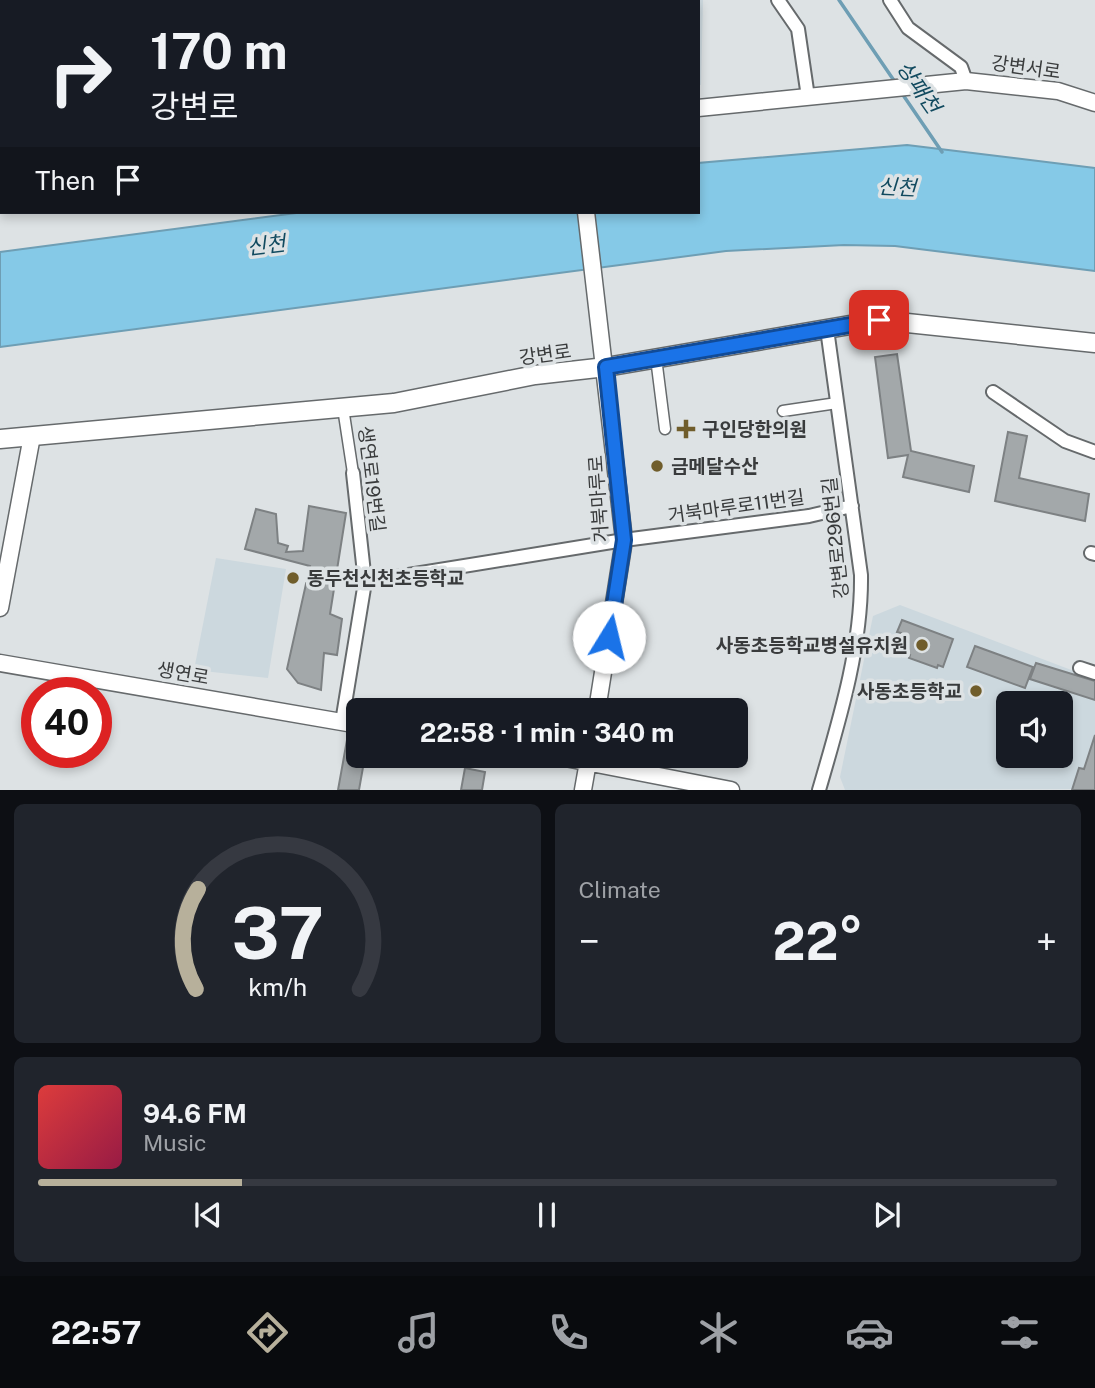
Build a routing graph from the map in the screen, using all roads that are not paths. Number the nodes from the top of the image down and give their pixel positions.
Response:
1 (778, 0) edge
2 (890, 0) edge
3 (958, 81) junction
4 (814, 96) junction
5 (1095, 103) edge
6 (700, 108) edge
7 (586, 214) edge
8 (827, 329) junction
9 (1095, 342) edge
10 (656, 358) junction
11 (606, 367) junction
12 (993, 393) dead end
13 (837, 403) junction
14 (343, 408) junction
15 (783, 411) dead end
16 (665, 429) dead end
17 (32, 436) junction
18 (0, 439) edge
19 (1095, 452) edge
20 (353, 473) joint
21 (852, 506) junction
22 (624, 540) junction
23 (365, 582) junction
24 (0, 608) edge
25 (0, 663) edge
26 (1080, 668) dead end
27 (1095, 673) edge
28 (599, 698) edge
29 (342, 722) junction
30 (346, 723) edge
31 (587, 768) edge
32 (632, 768) edge
33 (583, 789) edge
34 (731, 789) edge
35 (819, 789) edge

1 - 4 street
2 - 3 street
3 - 4 street, 강변서로
3 - 5 street, 강변서로
4 - 6 street
7 - 11 street, 거북마루로
8 - 9 main road, 강변로
8 - 10 main road, 강변로
8 - 13 street, 강변로296번길
10 - 11 main road, 강변로
10 - 16 street
11 - 14 main road, 강변로
11 - 22 street, 거북마루로
12 - 19 street
13 - 15 street
13 - 21 street, 강변로296번길
14 - 17 main road, 강변로
14 - 20 street, 생연로19번길
17 - 18 main road, 강변로
17 - 24 street
20 - 23 street, 생연로19번길
21 - 22 street, 거북마루로11번길
21 - 35 street, 강변로296번길
22 - 23 street, 거북마루로11번길
22 - 28 street, 거북마루로
23 - 29 street, 생연로19번길
25 - 29 street, 생연로
26 - 27 street
29 - 30 street, 생연로
31 - 33 street
32 - 34 street

